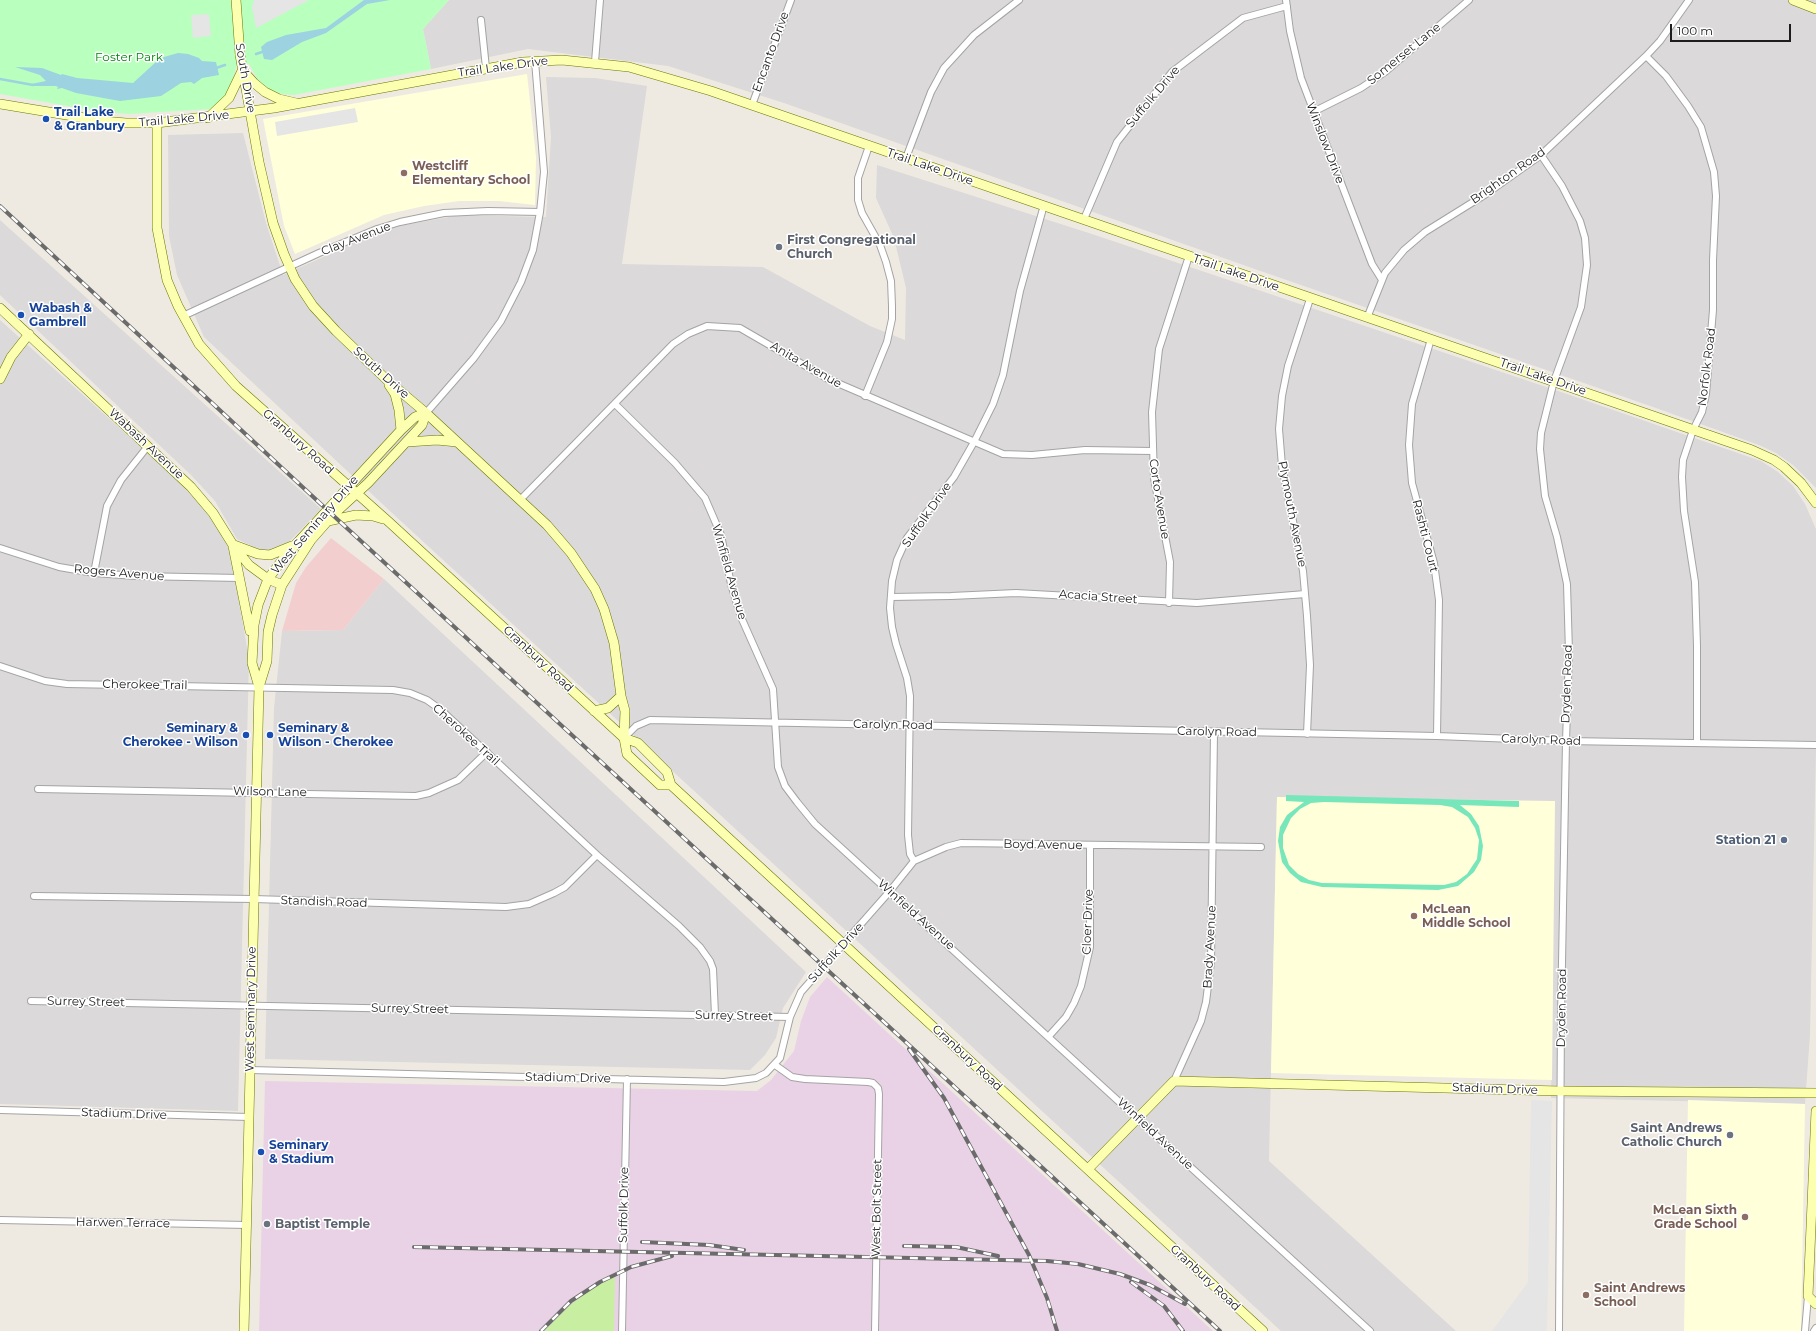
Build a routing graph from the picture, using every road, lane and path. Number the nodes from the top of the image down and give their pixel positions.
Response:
1 (236, 0) edge
2 (600, 0) edge
3 (791, 0) edge
4 (1018, 0) edge
5 (1469, 0) edge
6 (1689, 0) edge
7 (1793, 0) edge
8 (1286, 3) edge
9 (1816, 9) edge
10 (481, 20) dead end
11 (1646, 56) junction
12 (535, 61) junction
13 (595, 62) junction
14 (486, 68) junction
15 (243, 70) junction
16 (0, 104) edge
17 (299, 104) junction
18 (752, 105) junction
19 (251, 112) junction
20 (1313, 112) junction
21 (208, 118) junction
22 (157, 123) junction
23 (869, 146) junction
24 (1541, 155) junction
25 (906, 158) junction
26 (1044, 205) junction
27 (540, 212) junction
28 (1084, 219) junction
29 (1189, 256) junction
30 (290, 268) junction
31 (1382, 280) junction
32 (1310, 298) junction
33 (0, 308) edge
34 (183, 316) junction
35 (1367, 318) junction
36 (29, 334) junction
37 (1431, 339) junction
38 (0, 379) edge
39 (387, 380) junction
40 (1554, 381) junction
41 (865, 396) junction
42 (615, 404) junction
43 (426, 413) junction
44 (401, 430) junction
45 (1693, 430) junction
46 (407, 442) junction
47 (457, 442) junction
48 (974, 442) junction
49 (148, 446) junction
50 (1152, 450) junction
51 (349, 488) junction
52 (356, 494) junction
53 (1815, 499) edge
54 (520, 500) junction
55 (328, 521) junction
56 (389, 522) junction
57 (233, 544) junction
58 (296, 544) junction
59 (0, 548) edge
60 (94, 572) junction
61 (240, 578) junction
62 (268, 579) junction
63 (282, 586) junction
64 (1305, 594) junction
65 (891, 597) junction
66 (1169, 603) junction
67 (253, 645) junction
68 (0, 666) edge
69 (259, 687) junction
70 (621, 696) junction
71 (594, 711) junction
72 (775, 722) junction
73 (910, 725) junction
74 (1214, 732) junction
75 (1307, 734) junction
76 (1437, 736) junction
77 (624, 738) junction
78 (1566, 741) junction
79 (1697, 743) junction
80 (1816, 745) edge
81 (487, 752) junction
82 (671, 785) junction
83 (38, 789) dead end
84 (256, 792) junction
85 (1090, 845) junction
86 (1213, 846) junction
87 (1261, 846) dead end
88 (597, 855) junction
89 (914, 861) junction
90 (890, 891) junction
91 (34, 896) dead end
92 (254, 899) junction
93 (844, 944) junction
94 (31, 1000) dead end
95 (252, 1005) junction
96 (715, 1015) junction
97 (790, 1017) junction
98 (1049, 1036) junction
99 (775, 1064) junction
100 (250, 1070) junction
101 (628, 1078) junction
102 (1174, 1081) junction
103 (1560, 1091) junction
104 (1816, 1093) edge
105 (0, 1110) edge
106 (1816, 1111) edge
107 (249, 1117) junction
108 (1137, 1117) junction
109 (1088, 1169) junction
110 (0, 1220) edge
111 (1813, 1223) edge
112 (247, 1226) junction
113 (1808, 1296) junction
114 (1816, 1304) edge
115 (1816, 1328) edge
116 (244, 1331) edge
117 (622, 1331) edge
118 (875, 1331) edge
119 (1263, 1331) edge
120 (1370, 1331) edge
121 (1559, 1331) edge
122 (1805, 1331) edge
123 (1814, 1331) edge

1 - 15 street, South Drive
2 - 13 street
3 - 18 street, Encanto Drive
4 - 25 street
5 - 20 street, Somerset Lane
6 - 11 street, Brighton Road
7 - 9 street
8 - 20 street, Winslow Drive
8 - 28 street, Suffolk Drive
10 - 14 street
11 - 24 street, Brighton Road
11 - 45 street, Norfolk Road
12 - 13 street, Trail Lake Drive
12 - 14 street, Trail Lake Drive
12 - 27 street, West Seminary Drive
13 - 18 street, Trail Lake Drive
14 - 17 street, Trail Lake Drive
15 - 17 street
15 - 19 street, South Drive
15 - 21 street
16 - 22 street, Trail Lake Drive
17 - 19 street, Trail Lake Drive
18 - 23 street, Trail Lake Drive
19 - 21 street, Trail Lake Drive
19 - 30 street, South Drive
20 - 31 street, Winslow Drive
21 - 22 street, Trail Lake Drive
22 - 34 street, Granbury Road
23 - 25 street, Trail Lake Drive
23 - 41 street
24 - 31 street, Brighton Road
24 - 40 street, Dryden Road
25 - 26 street, Trail Lake Drive
26 - 28 street, Trail Lake Drive
26 - 48 street, Suffolk Drive
27 - 30 street, Clay Avenue
27 - 43 street, West Seminary Drive
28 - 29 street, Trail Lake Drive
29 - 32 street, Trail Lake Drive
29 - 50 street, Corto Avenue
30 - 34 street, Clay Avenue
30 - 39 street, South Drive
31 - 35 street, Brighton Road
32 - 35 street, Trail Lake Drive
32 - 64 street, Plymouth Avenue
33 - 36 street, Wabash Avenue
34 - 51 street, Granbury Road
35 - 37 street, Trail Lake Drive
36 - 38 street
36 - 49 street, Wabash Avenue
37 - 40 street, Trail Lake Drive
37 - 76 street, Rashti Court
39 - 43 street, South Drive
39 - 44 street
40 - 45 street, Trail Lake Drive
40 - 78 street, Dryden Road
41 - 42 street, Anita Avenue
41 - 48 street, Anita Avenue
42 - 54 street, Anita Avenue
42 - 72 street, Winfield Avenue
43 - 44 street, West Seminary Drive
43 - 46 street, West Seminary Drive
43 - 47 street, South Drive
44 - 51 street, West Seminary Drive
45 - 53 street, Trail Lake Drive
45 - 79 street, Norfolk Road
46 - 47 street
46 - 52 street, West Seminary Drive
47 - 54 street, South Drive
48 - 50 street, Anita Avenue
48 - 65 street, Suffolk Drive
49 - 57 street, Wabash Avenue
49 - 60 street
50 - 66 street, Corto Avenue
51 - 52 street, Granbury Road
51 - 58 street, West Seminary Drive
52 - 55 street, West Seminary Drive
52 - 56 street, Granbury Road
54 - 70 street, South Drive
55 - 56 street
55 - 63 street, West Seminary Drive
56 - 71 street, Granbury Road
57 - 58 street
57 - 61 street
57 - 62 street, Wabash Avenue
58 - 62 street, West Seminary Drive
59 - 60 street, Rogers Avenue
60 - 61 street, Rogers Avenue
61 - 67 street
62 - 63 street, Wabash Avenue
62 - 67 street, West Seminary Drive
63 - 69 street, West Seminary Drive
64 - 66 street, Acacia Street
64 - 75 street, Plymouth Avenue
65 - 66 street, Acacia Street
65 - 73 street, Suffolk Drive
67 - 69 street, West Seminary Drive
68 - 69 street, Cherokee Trail
69 - 81 street, Cherokee Trail
69 - 84 street, West Seminary Drive
70 - 71 street
70 - 77 street, South Drive
71 - 77 street, Granbury Road
72 - 73 street, Carolyn Road
72 - 77 street, Carolyn Road
72 - 90 street, Winfield Avenue
73 - 74 street, Carolyn Road
73 - 89 street, Suffolk Drive
74 - 75 street, Carolyn Road
74 - 86 street, Brady Avenue
75 - 76 street, Carolyn Road
76 - 78 street, Carolyn Road
77 - 82 street, Granbury Road
77 - 82 street, Granbury Road
78 - 79 street, Carolyn Road
78 - 103 street, Dryden Road
79 - 80 street, Carolyn Road
81 - 84 street, Wilson Lane
81 - 88 street, Cherokee Trail
82 - 93 street, Granbury Road
83 - 84 street, Wilson Lane
84 - 92 street, West Seminary Drive
85 - 86 street, Boyd Avenue
85 - 89 street, Boyd Avenue
85 - 98 street, Cloer Drive
86 - 87 street, Boyd Avenue
86 - 102 street, Brady Avenue
88 - 92 street, Standish Road
88 - 96 street, Cherokee Trail
89 - 90 street, Boyd Avenue
90 - 93 street, Suffolk Drive
90 - 98 street, Winfield Avenue
91 - 92 street, Standish Road
92 - 95 street, West Seminary Drive
93 - 97 street, Suffolk Drive
93 - 109 street, Granbury Road
94 - 95 street, Surrey Street
95 - 96 street, Surrey Street
95 - 100 street, West Seminary Drive
96 - 97 street, Surrey Street
97 - 99 street, Suffolk Drive
98 - 108 street, Winfield Avenue
99 - 101 street, Stadium Drive
99 - 118 street, West Bolt Street
100 - 101 street, Stadium Drive
100 - 107 street, West Seminary Drive
101 - 117 street, Suffolk Drive
102 - 103 street, Stadium Drive
102 - 108 street, Brady Avenue
103 - 104 street, Stadium Drive
103 - 121 street, Dryden Road
105 - 107 street, Stadium Drive
106 - 111 street
107 - 112 street, West Seminary Drive
108 - 109 street, Brady Avenue
108 - 120 street, Winfield Avenue
109 - 119 street, Granbury Road
110 - 112 street, Harwen Terrace
111 - 113 street
112 - 116 street, West Seminary Drive
113 - 114 street
113 - 122 street
115 - 123 street

